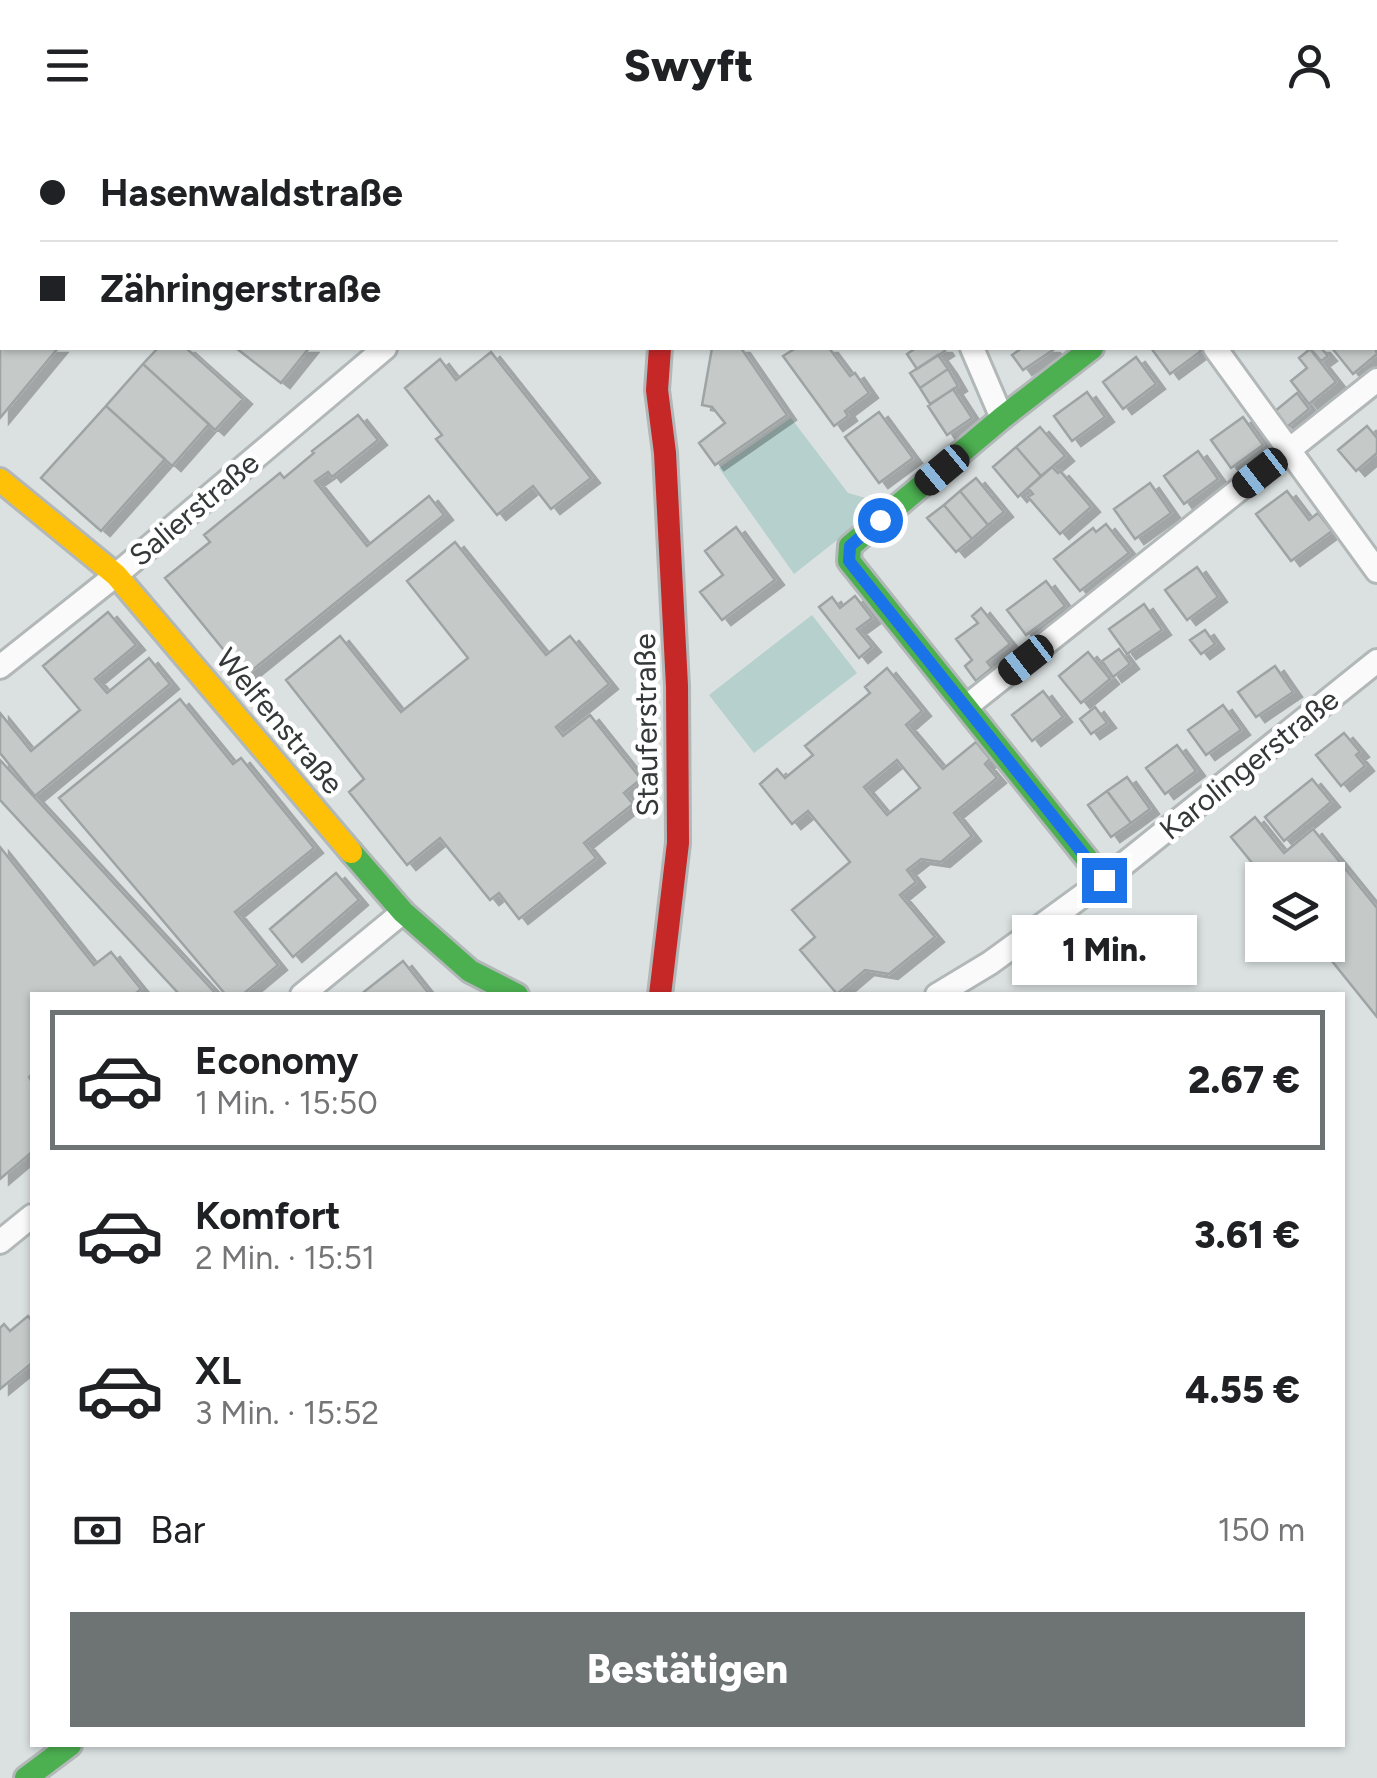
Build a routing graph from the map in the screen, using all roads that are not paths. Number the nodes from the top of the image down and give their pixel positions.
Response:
1 (383, 350) edge
2 (660, 350) edge
3 (681, 350) edge
4 (973, 350) edge
5 (1089, 350) edge
6 (1216, 350) edge
7 (1377, 380) edge
8 (1002, 418) junction
9 (1290, 450) junction
10 (665, 453) junction
11 (0, 480) edge
12 (1377, 571) edge
13 (116, 575) junction
14 (0, 667) edge
15 (1373, 673) edge
16 (967, 706) junction
17 (1104, 880) junction
18 (403, 912) junction
19 (306, 992) edge
20 (511, 992) edge
21 (660, 992) edge
22 (942, 992) edge
23 (30, 1218) edge
24 (0, 1242) edge
25 (67, 1747) edge
26 (26, 1778) edge

1 - 13 street, Salierstraße
2 - 10 street, Stauferstraße
3 - 10 street, Stauferstraße
4 - 8 street
5 - 8 street
6 - 9 street
7 - 9 street
8 - 16 street
9 - 12 street
9 - 16 street
10 - 21 street, Stauferstraße
11 - 13 street, Welfenstraße
13 - 14 street, Salierstraße
13 - 18 street, Welfenstraße
15 - 17 street, Karolingerstraße
16 - 17 street
17 - 22 street, Karolingerstraße
18 - 19 street
18 - 20 street, Welfenstraße
23 - 24 street
25 - 26 street

